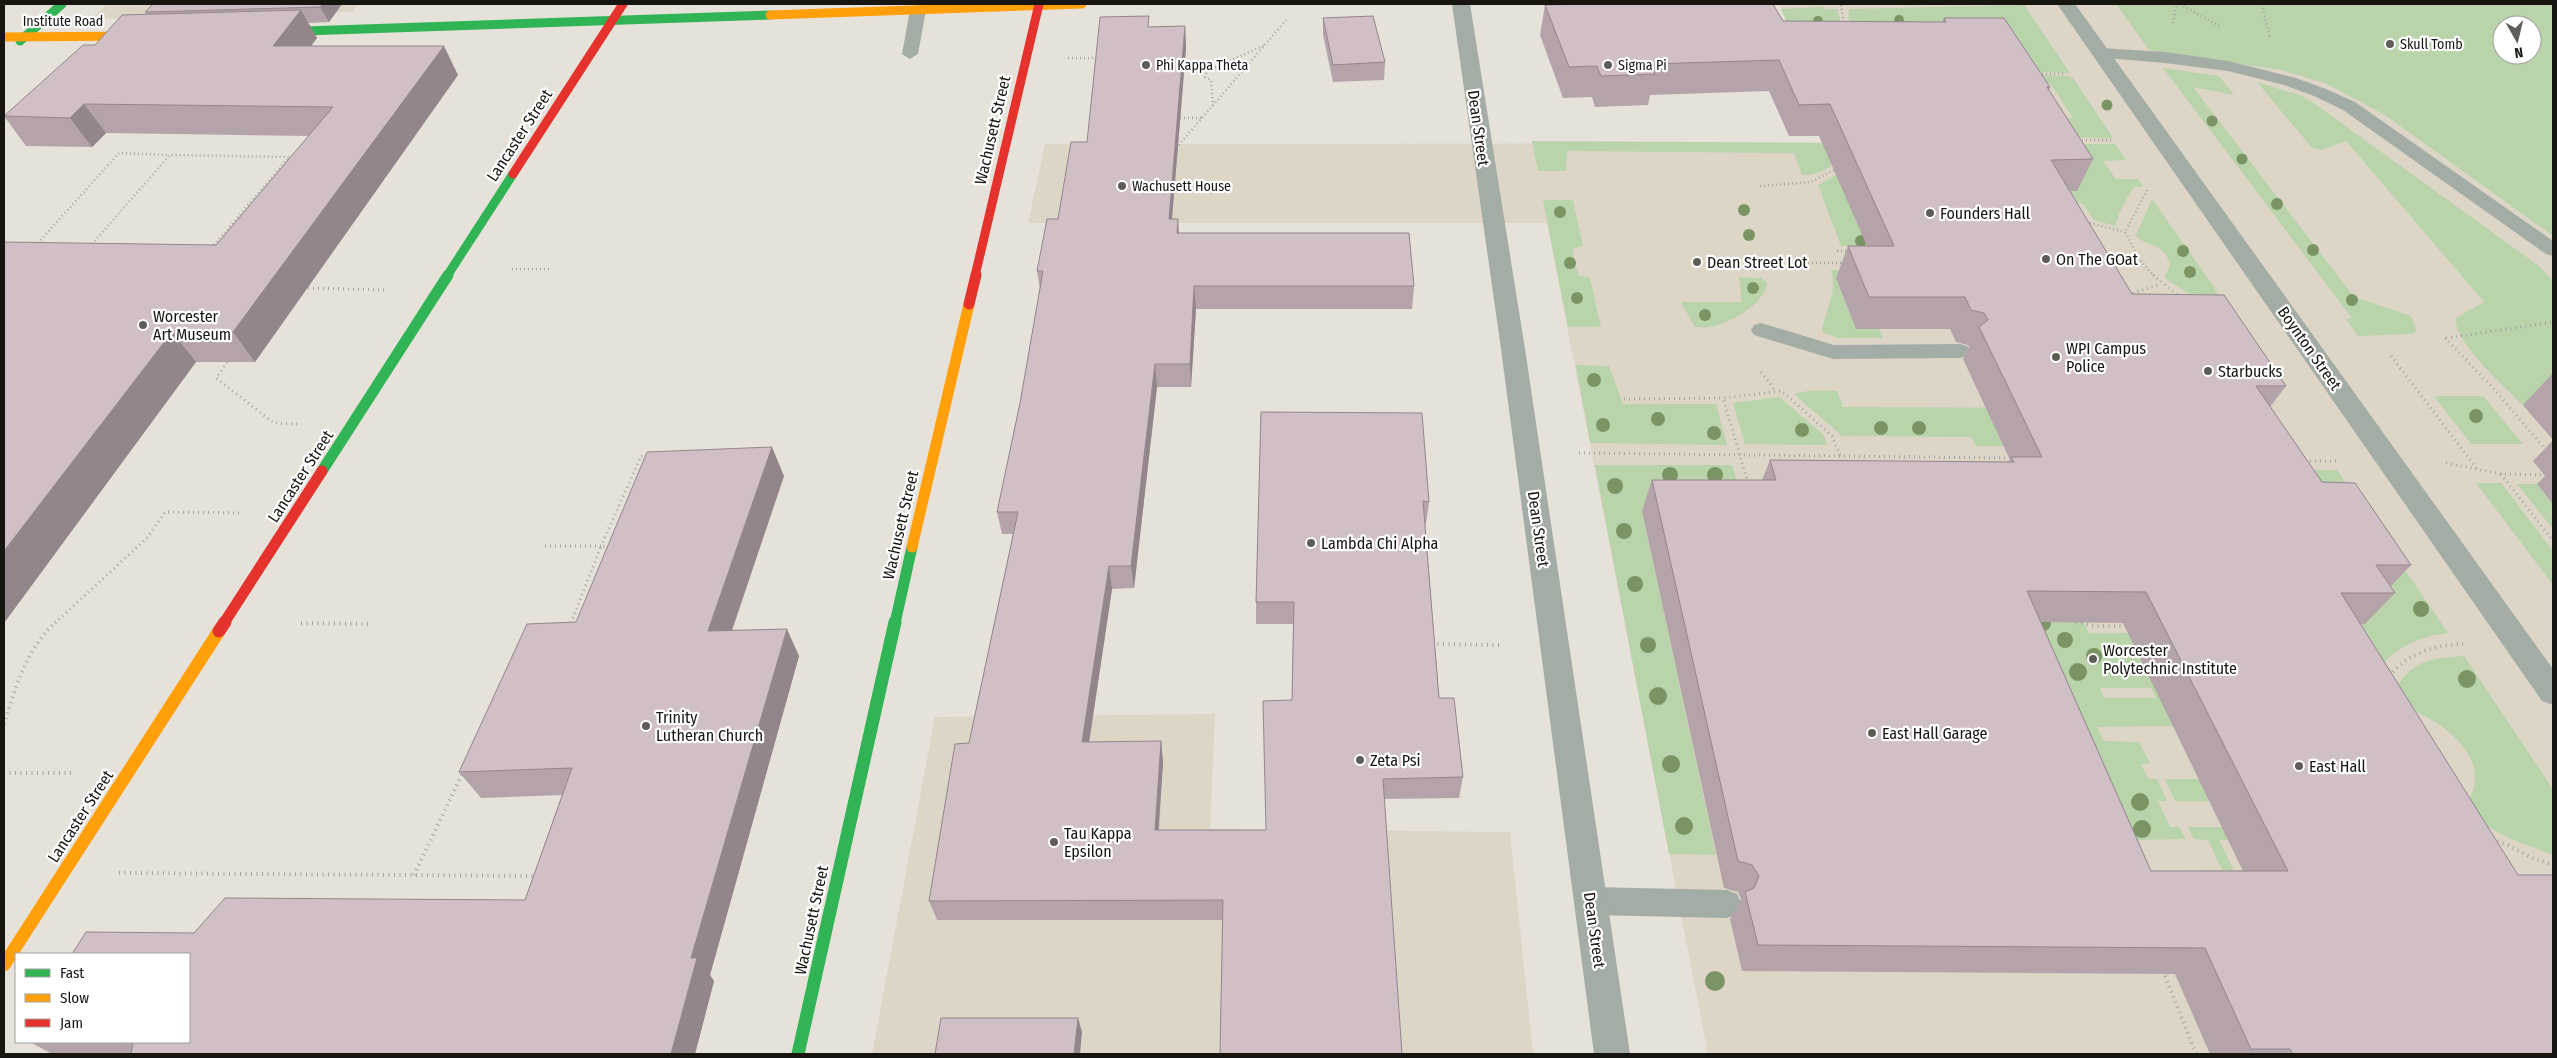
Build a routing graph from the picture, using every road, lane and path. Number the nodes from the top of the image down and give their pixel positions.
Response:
1 (62, 4) edge
2 (623, 4) edge
3 (1082, 4) edge
4 (1461, 4) edge
5 (2066, 4) edge
6 (2262, 4) edge
7 (1039, 5) edge
8 (1841, 5) dead end
9 (918, 10) junction
10 (1288, 18) dead end
11 (613, 19) junction
12 (1843, 29) edge
13 (260, 33) edge
14 (155, 36) edge
15 (4, 37) edge
16 (25, 37) junction
17 (1266, 45) junction
18 (2272, 48) dead end
19 (11, 49) dead end
20 (2100, 53) junction
21 (910, 54) dead end
22 (1062, 58) dead end
23 (1098, 58) edge
24 (2035, 74) edge
25 (2067, 74) dead end
26 (1213, 106) junction
27 (1173, 118) edge
28 (1203, 118) junction
29 (2076, 140) edge
30 (2120, 141) dead end
31 (1171, 154) edge
32 (170, 155) junction
33 (1838, 168) edge
34 (1760, 186) dead end
35 (2153, 190) dead end
36 (2081, 214) edge
37 (2125, 232) junction
38 (29, 243) edge
39 (38, 243) junction
40 (47, 243) edge
41 (83, 244) edge
42 (92, 244) junction
43 (101, 244) edge
44 (212, 248) edge
45 (2553, 250) edge
46 (1837, 251) dead end
47 (1854, 252) edge
48 (1788, 262) dead end
49 (1852, 263) dead end
50 (512, 269) dead end
51 (549, 269) dead end
52 (2161, 284) junction
53 (308, 288) dead end
54 (391, 290) dead end
55 (2181, 297) edge
56 (2119, 298) edge
57 (2553, 322) edge
58 (1761, 330) dead end
59 (1960, 351) dead end
60 (2391, 356) dead end
61 (226, 362) edge
62 (1723, 398) junction
63 (1624, 399) dead end
64 (309, 424) dead end
65 (1579, 453) dead end
66 (1740, 455) junction
67 (650, 456) edge
68 (1840, 456) junction
69 (1971, 458) junction
70 (2019, 458) edge
71 (2553, 458) edge
72 (2297, 461) edge
73 (2344, 461) dead end
74 (2446, 463) dead end
75 (1974, 466) edge
76 (2478, 470) junction
77 (2501, 474) junction
78 (2553, 475) edge
79 (1750, 492) edge
80 (251, 513) dead end
81 (2553, 541) edge
82 (545, 546) dead end
83 (601, 546) junction
84 (617, 547) edge
85 (2070, 620) edge
86 (301, 623) dead end
87 (370, 624) dead end
88 (2132, 626) edge
89 (568, 633) edge
90 (1432, 644) edge
91 (2469, 644) dead end
92 (1499, 645) dead end
93 (2386, 682) edge
94 (2553, 692) edge
95 (4, 724) edge
96 (464, 769) edge
97 (4, 773) edge
98 (73, 773) dead end
99 (2489, 836) edge
100 (2553, 866) edge
101 (63, 872) junction
102 (414, 876) junction
103 (543, 876) edge
104 (1591, 901) junction
105 (1727, 904) dead end
106 (2160, 962) edge
107 (4, 965) edge
108 (798, 1054) edge
109 (1612, 1054) edge
110 (2196, 1054) edge

1 - 16 street
2 - 11 street, Lancaster Street
3 - 7 street
4 - 104 street, Dean Street
5 - 20 street, Boynton Street
6 - 18 path
7 - 9 street
7 - 108 street, Wachusett Street
8 - 12 path
9 - 11 street
9 - 21 lane
10 - 17 path
11 - 13 street
11 - 101 street, Lancaster Street
14 - 16 street, Institute Road
15 - 16 street, Institute Road
16 - 19 street
17 - 26 path
17 - 26 path
20 - 45 lane
20 - 94 street, Boynton Street
22 - 23 path
24 - 25 path
26 - 28 path
27 - 28 path
28 - 31 path
29 - 30 path
32 - 39 path
32 - 42 path
32 - 44 path
33 - 34 path
35 - 37 path
36 - 37 path
37 - 52 path
38 - 39 path
39 - 40 path
41 - 42 path
42 - 43 path
46 - 47 path
48 - 49 path
50 - 51 path
52 - 55 path
52 - 56 path
53 - 54 path
57 - 71 path
58 - 59 lane
60 - 76 path
61 - 64 path
62 - 63 path
62 - 66 path
62 - 68 path
65 - 66 path
66 - 68 path
66 - 79 path
67 - 83 path
68 - 69 path
69 - 70 path
69 - 75 path
72 - 73 path
74 - 76 path
76 - 77 path
77 - 78 path
77 - 81 path
80 - 95 path
82 - 83 path
83 - 84 path
83 - 89 path
85 - 88 path
86 - 87 path
90 - 92 path
91 - 93 path
96 - 102 path
97 - 98 path
99 - 100 path
101 - 102 path
101 - 107 street, Lancaster Street
102 - 103 path
104 - 105 lane
104 - 109 street, Dean Street
106 - 110 path

